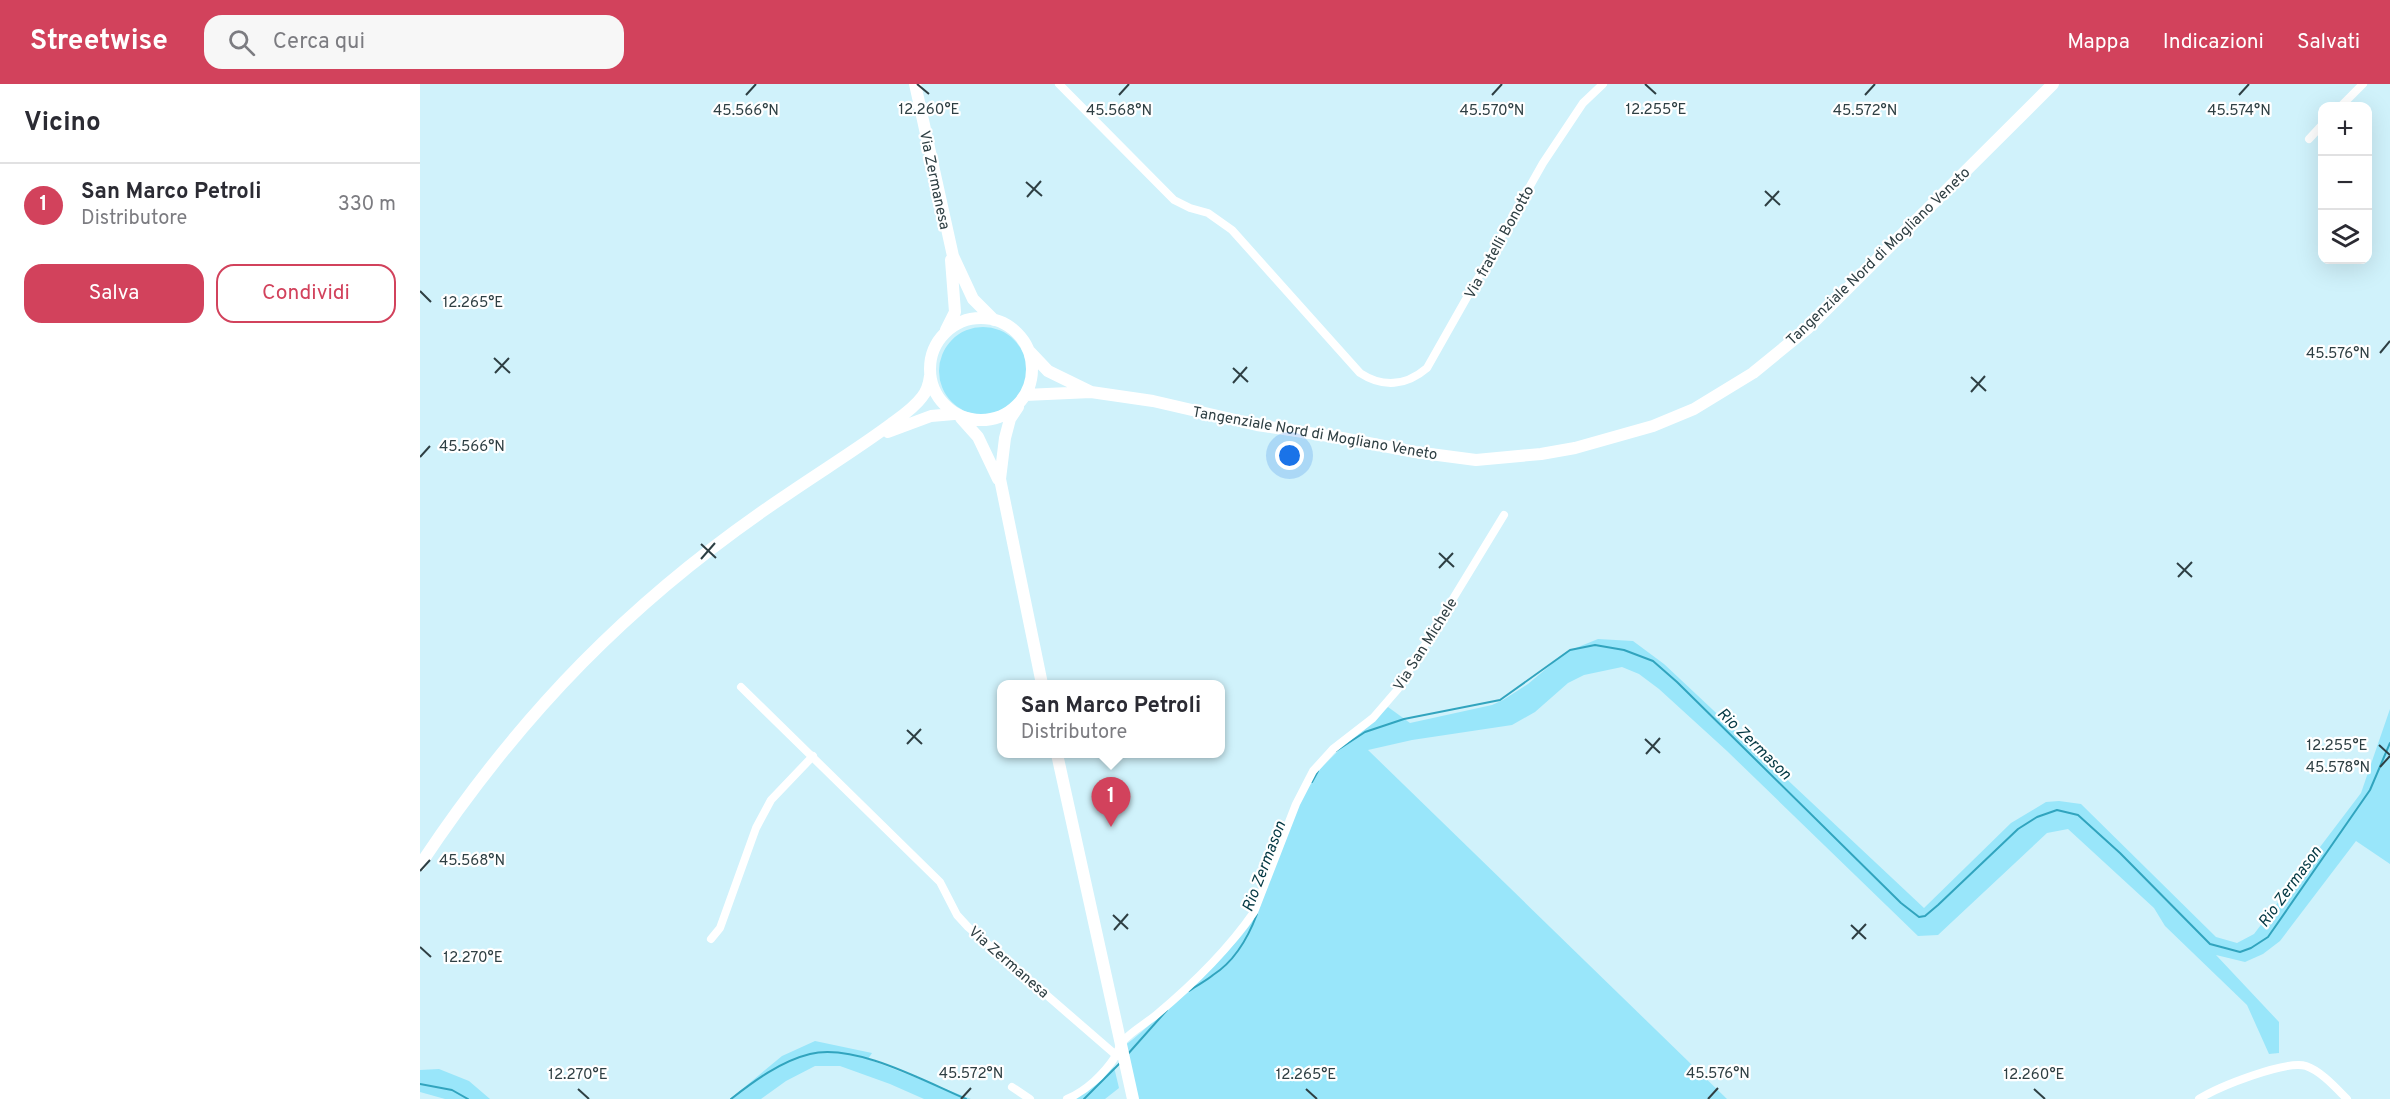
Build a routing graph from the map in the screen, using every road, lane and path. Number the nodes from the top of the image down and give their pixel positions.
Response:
1 (915, 84) edge
2 (1059, 84) edge
3 (1603, 84) edge
4 (2053, 84) edge
5 (2363, 84) edge
6 (2345, 102) edge
7 (2318, 129) edge
8 (2309, 139) dead end
9 (948, 240) junction
10 (996, 320) junction
11 (942, 336) junction
12 (1028, 349) junction
13 (930, 376) junction
14 (1091, 392) junction
15 (1023, 398) junction
16 (957, 415) junction
17 (871, 440) junction
18 (1001, 488) junction
19 (1504, 515) dead end
20 (1041, 680) edge
21 (741, 687) dead end
22 (813, 756) junction
23 (1059, 758) edge
24 (420, 865) edge
25 (711, 939) dead end
26 (1120, 1042) junction
27 (1117, 1056) junction
28 (1012, 1087) dead end
29 (1030, 1099) edge
30 (1067, 1099) edge
31 (1133, 1099) edge
32 (2199, 1099) edge
33 (2347, 1099) edge

1 - 9 main road, Via Zermanesa
2 - 3 street, Via fratelli Bonotto
4 - 14 main road, Tangenziale Nord di Mogliano Veneto
5 - 6 street
7 - 8 street
9 - 10 main road, Via Zermanesa
9 - 11 main road, Via Zermanesa
10 - 11 main road
10 - 12 main road, Via Zermanesa
11 - 13 main road, Via Zermanesa
12 - 14 main road, Tangenziale Nord di Mogliano Veneto
12 - 15 main road
13 - 16 main road
13 - 17 main road, Via Zermanesa
14 - 15 main road, Tangenziale Nord di Mogliano Veneto
15 - 16 main road
15 - 18 main road
16 - 17 main road
16 - 18 main road
17 - 24 main road
18 - 20 main road
19 - 26 street, Via San Michele
21 - 22 street, Via Zermanesa
22 - 25 street
22 - 27 street, Via Zermanesa
23 - 26 main road
26 - 27 street
26 - 31 main road
27 - 30 street
28 - 29 street
32 - 33 street

